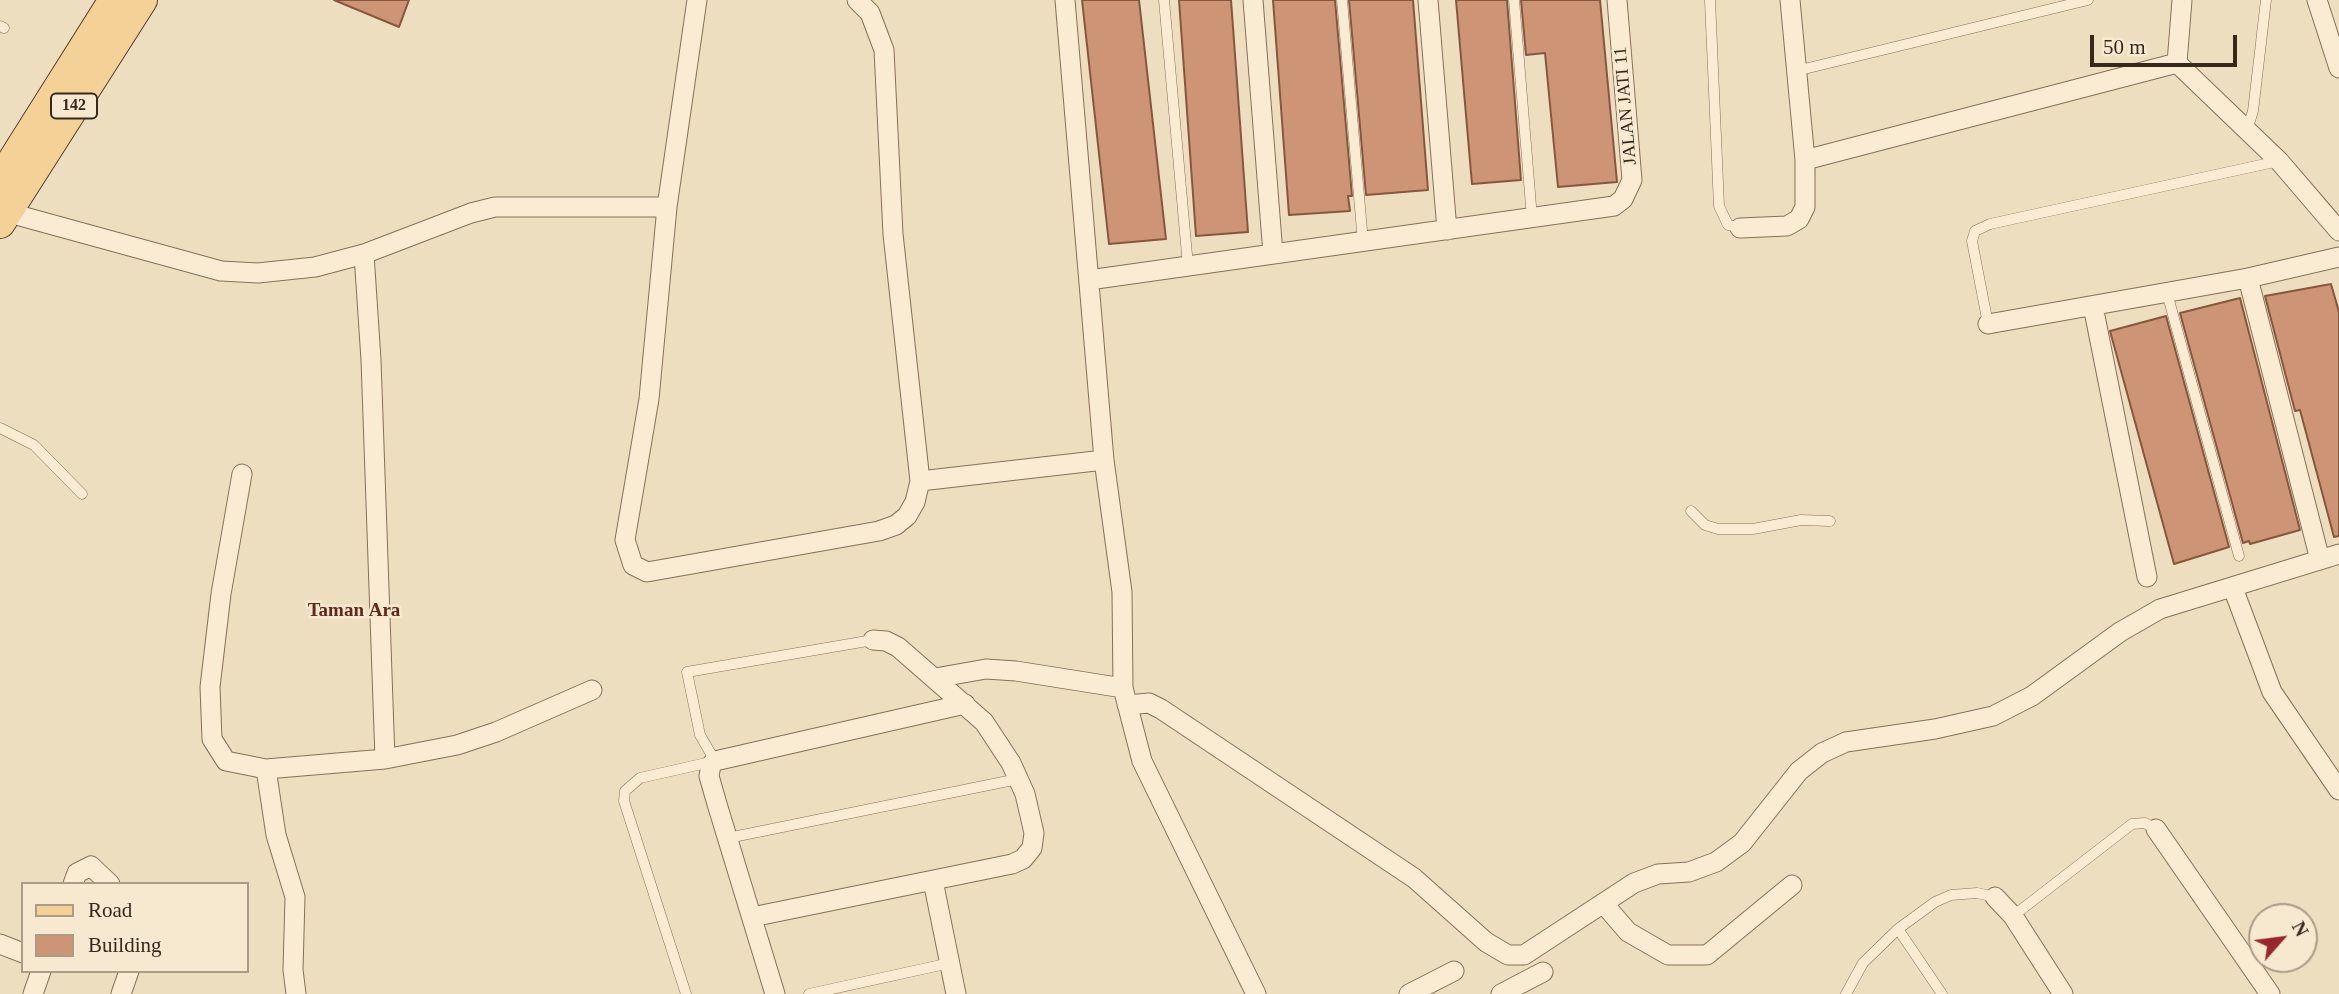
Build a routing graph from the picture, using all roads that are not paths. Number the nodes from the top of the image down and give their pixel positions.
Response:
1 (114, 0) edge
2 (142, 0) edge
3 (696, 0) edge
4 (857, 0) edge
5 (1065, 0) edge
6 (1164, 0) edge
7 (1253, 0) edge
8 (1342, 0) edge
9 (1428, 0) edge
10 (1514, 0) edge
11 (1617, 0) edge
12 (1710, 0) edge
13 (1790, 0) edge
14 (2088, 0) edge
15 (2182, 0) edge
16 (2266, 0) edge
17 (2317, 0) edge
18 (2177, 63) junction
19 (2339, 68) edge
20 (1796, 71) junction
21 (2247, 130) junction
22 (1805, 160) junction
23 (2279, 161) junction
24 (0, 181) edge
25 (667, 207) junction
26 (3, 218) edge
27 (1532, 218) junction
28 (1740, 228) joint
29 (1447, 230) junction
30 (2339, 232) edge
31 (1363, 242) junction
32 (363, 254) junction
33 (1273, 254) junction
34 (2338, 262) edge
35 (1188, 266) junction
36 (2248, 278) junction
37 (1089, 281) junction
38 (2167, 293) junction
39 (2093, 306) junction
40 (1989, 324) joint
41 (0, 428) edge
42 (1104, 460) junction
43 (242, 474) dead end
44 (920, 481) junction
45 (82, 494) dead end
46 (1691, 511) dead end
47 (1830, 521) dead end
48 (2339, 554) edge
49 (2239, 556) dead end
50 (2320, 560) junction
51 (2147, 577) dead end
52 (2233, 588) junction
53 (873, 640) joint
54 (935, 678) junction
55 (592, 690) dead end
56 (1125, 697) junction
57 (965, 704) junction
58 (385, 758) junction
59 (715, 761) junction
60 (265, 769) junction
61 (1018, 779) junction
62 (2339, 790) edge
63 (2156, 828) joint
64 (728, 838) junction
65 (933, 881) junction
66 (74, 882) edge
67 (108, 882) edge
68 (1792, 884) dead end
69 (1995, 897) joint
70 (1603, 902) junction
71 (2013, 916) junction
72 (752, 917) junction
73 (1898, 929) junction
74 (0, 944) edge
75 (21, 952) edge
76 (950, 963) junction
77 (1454, 971) dead end
78 (1543, 972) dead end
79 (40, 973) edge
80 (128, 973) edge
81 (33, 994) edge
82 (121, 994) edge
83 (296, 994) edge
84 (686, 994) edge
85 (775, 994) edge
86 (809, 994) edge
87 (956, 994) edge
88 (1256, 994) edge
89 (1409, 994) edge
90 (1501, 994) edge
91 (1846, 994) edge
92 (1942, 994) edge
93 (2063, 994) edge
94 (2270, 994) edge

1 - 24 main road, 142
2 - 26 main road, 142
3 - 25 street
4 - 44 street
5 - 37 street
6 - 35 lane
7 - 33 street
8 - 31 lane
9 - 29 street
10 - 27 lane
11 - 27 street, JALAN JATI 11
12 - 28 lane
13 - 20 street
14 - 20 lane
15 - 18 street
16 - 21 lane
17 - 19 street
18 - 21 street
18 - 22 street
20 - 22 street
21 - 23 street
22 - 28 street
23 - 30 street
23 - 40 lane
25 - 32 street
25 - 44 street
26 - 32 street
27 - 29 street
29 - 31 street
31 - 33 street
32 - 58 street
33 - 35 street
34 - 36 street
35 - 37 street
36 - 38 street
36 - 50 street
37 - 42 street
38 - 39 street
38 - 49 lane
39 - 40 street
39 - 51 street
41 - 45 lane
42 - 44 street
42 - 56 street
43 - 60 street
46 - 47 lane
48 - 50 street
50 - 52 street
52 - 62 street
52 - 70 street
53 - 54 street
53 - 59 lane
54 - 56 street
54 - 57 street
55 - 58 street
56 - 70 street
56 - 88 street
57 - 59 street
57 - 61 street
58 - 60 street
59 - 64 street
59 - 84 lane
60 - 83 street
61 - 64 lane
61 - 65 street
63 - 71 lane
63 - 94 street
64 - 72 street
65 - 72 street
65 - 76 street
66 - 67 street
68 - 70 street
69 - 71 street
69 - 73 lane
71 - 93 street
72 - 85 street
73 - 91 lane
73 - 92 lane
74 - 75 street
76 - 86 lane
76 - 87 street
77 - 89 street
78 - 90 street
79 - 81 street
80 - 82 street

